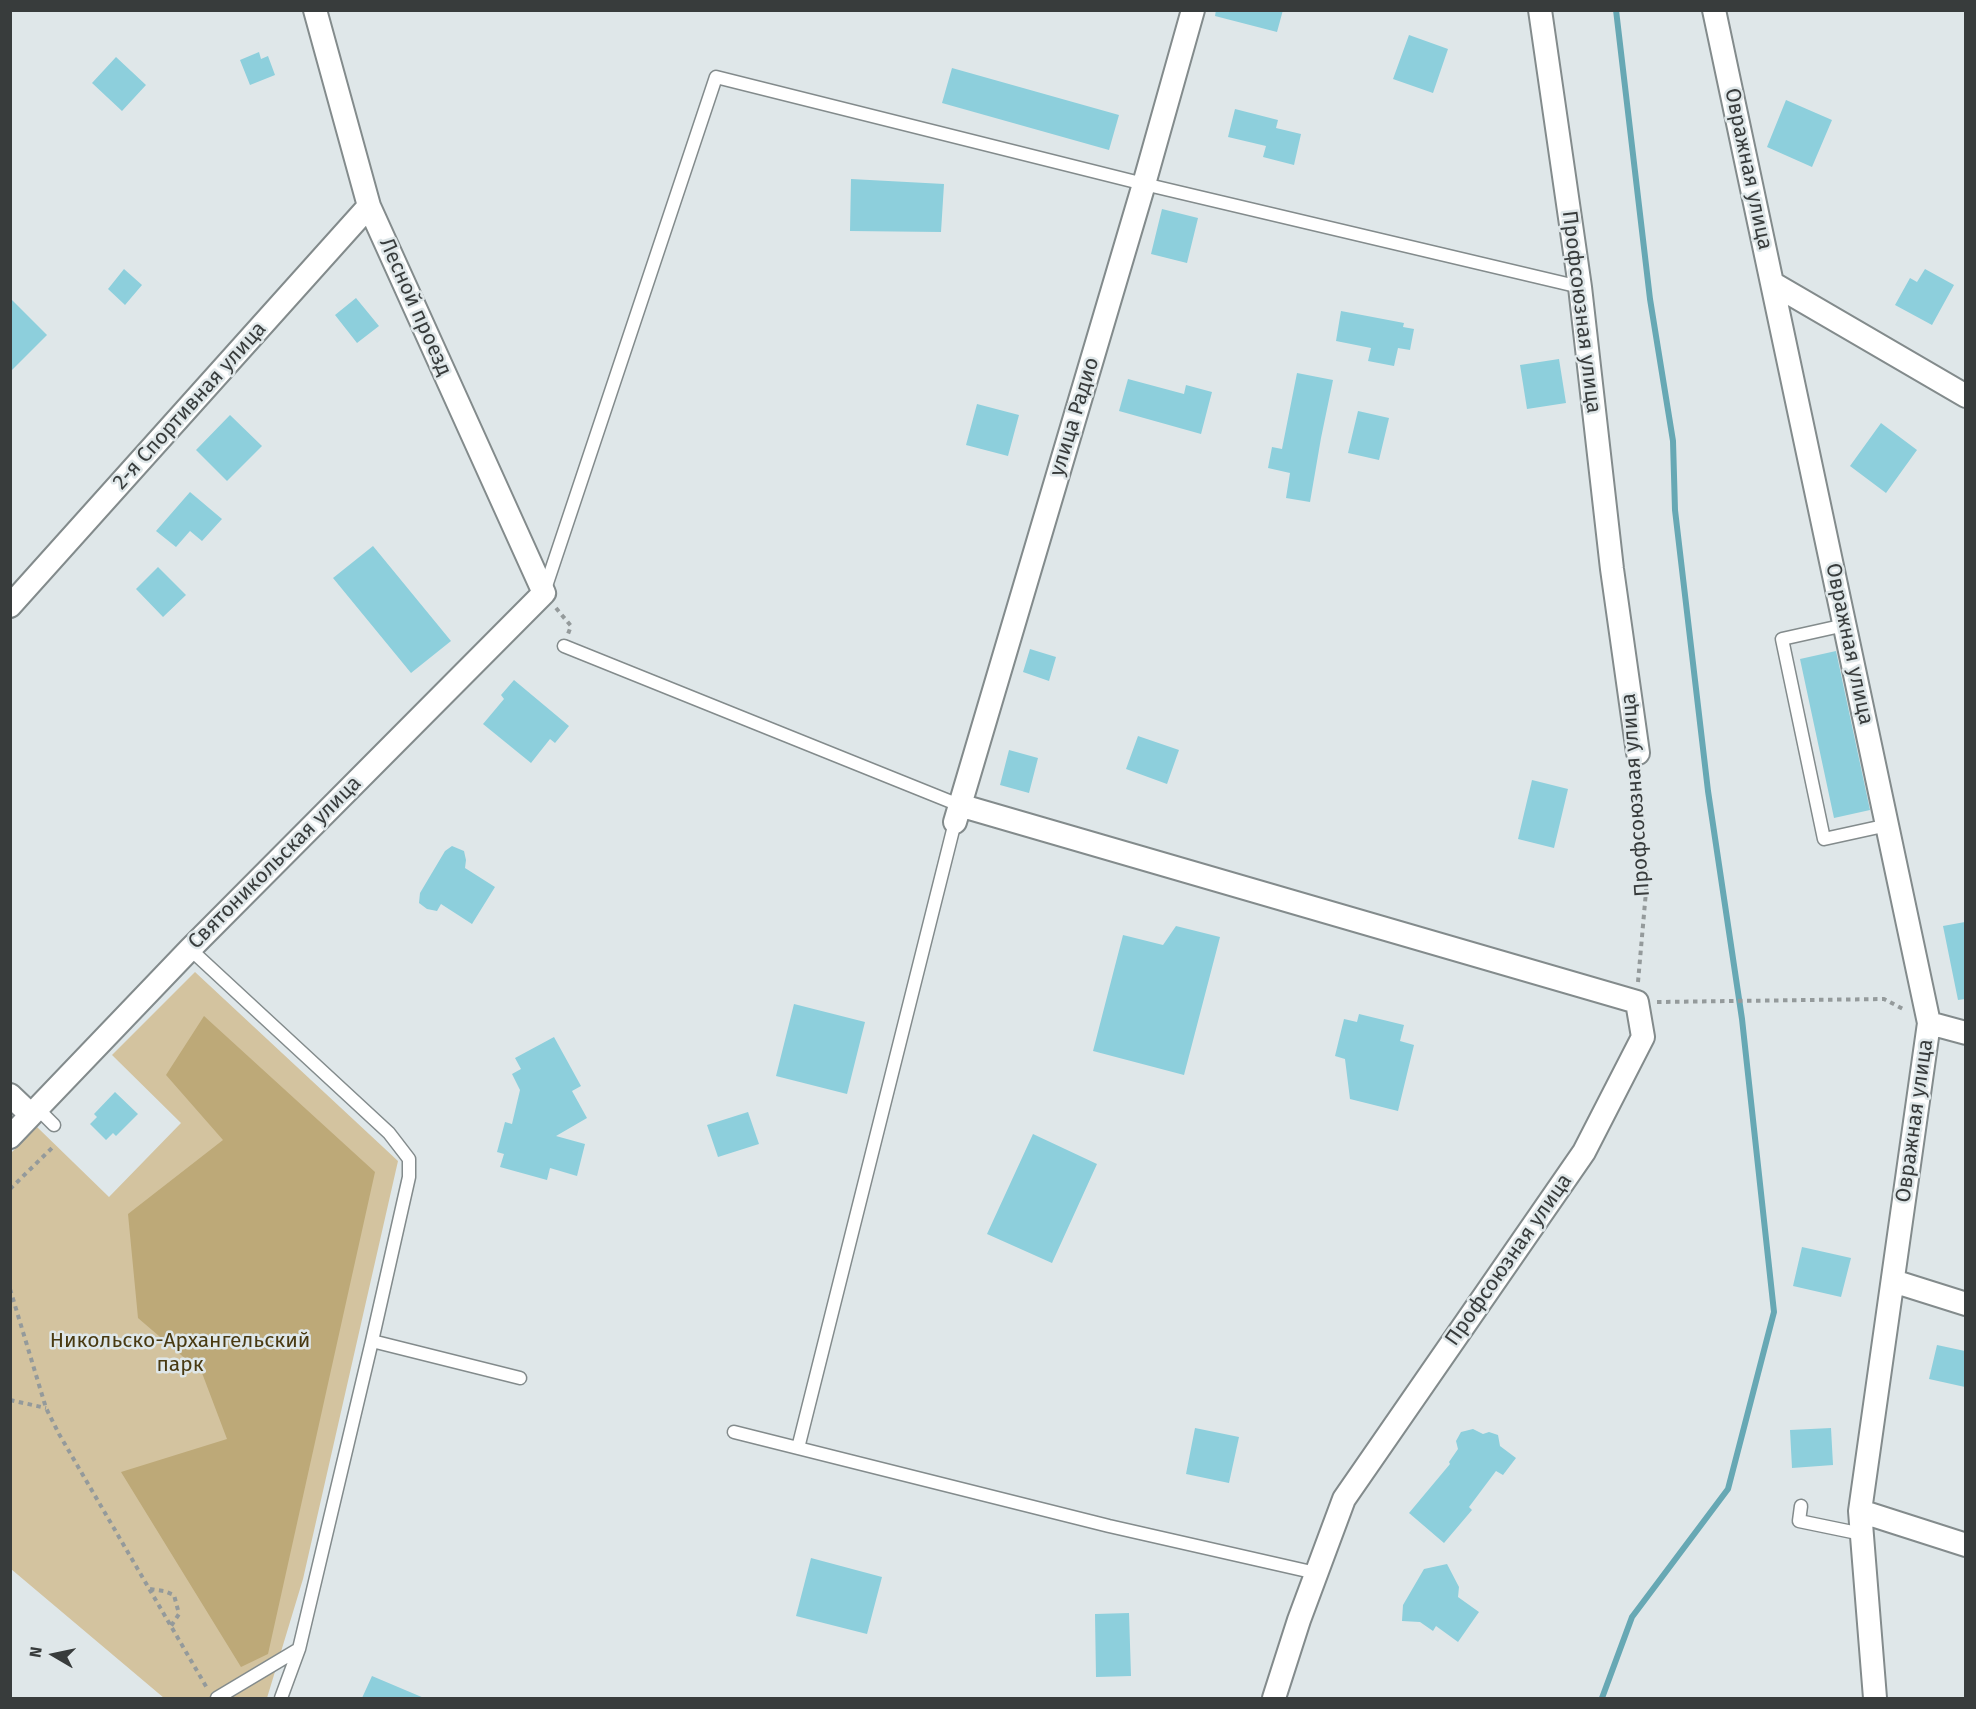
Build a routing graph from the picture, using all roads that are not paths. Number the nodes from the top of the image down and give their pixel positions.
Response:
1 (315, 10) edge
2 (1193, 10) edge
3 (1540, 10) edge
4 (1714, 10) edge
5 (1144, 184) junction
6 (369, 206) junction
7 (1772, 283) junction
8 (1580, 287) junction
9 (1965, 396) edge
10 (544, 593) junction
11 (10, 606) edge
12 (1845, 625) junction
13 (564, 646) road end
14 (1638, 753) road end
15 (957, 814) junction
16 (1888, 825) junction
17 (190, 949) junction
18 (1929, 1023) junction
19 (1965, 1033) edge
20 (10, 1095) edge
21 (34, 1112) junction
22 (54, 1125) dead end
23 (10, 1137) edge
24 (1893, 1281) junction
25 (1965, 1304) edge
26 (372, 1341) junction
27 (520, 1378) dead end
28 (734, 1432) dead end
29 (798, 1448) junction
30 (1801, 1506) dead end
31 (1860, 1511) junction
32 (1862, 1534) junction
33 (1965, 1545) edge
34 (1316, 1573) junction
35 (299, 1649) junction
36 (213, 1694) edge
37 (281, 1698) edge
38 (1274, 1698) edge
39 (1875, 1698) edge

1 - 6 street, Лесной проезд
2 - 5 street, улица Радио
3 - 8 street, Профсоюзная улица
4 - 7 street, Овражная улица
5 - 8 lane
5 - 10 lane
5 - 15 street, улица Радио
6 - 10 street, Лесной проезд
6 - 11 street, 2-я Спортивная улица
7 - 9 street
7 - 12 street, Овражная улица
8 - 14 street, Профсоюзная улица
10 - 17 street, Святоникольская улица
12 - 16 street, Овражная улица
12 - 16 lane
13 - 15 lane
15 - 29 lane
15 - 34 street, Профсоюзная улица
16 - 18 street, Овражная улица
17 - 21 street, Святоникольская улица
17 - 26 lane
18 - 19 street
18 - 24 street, Овражная улица
20 - 21 street
21 - 22 lane
21 - 23 street, Святоникольская улица
24 - 25 street
24 - 31 street, Овражная улица
26 - 27 lane
26 - 35 lane
28 - 29 lane
29 - 34 lane
30 - 32 lane
31 - 32 street, Овражная улица
31 - 33 street
32 - 39 street, Овражная улица
34 - 38 street, Профсоюзная улица
35 - 36 lane
35 - 37 lane

